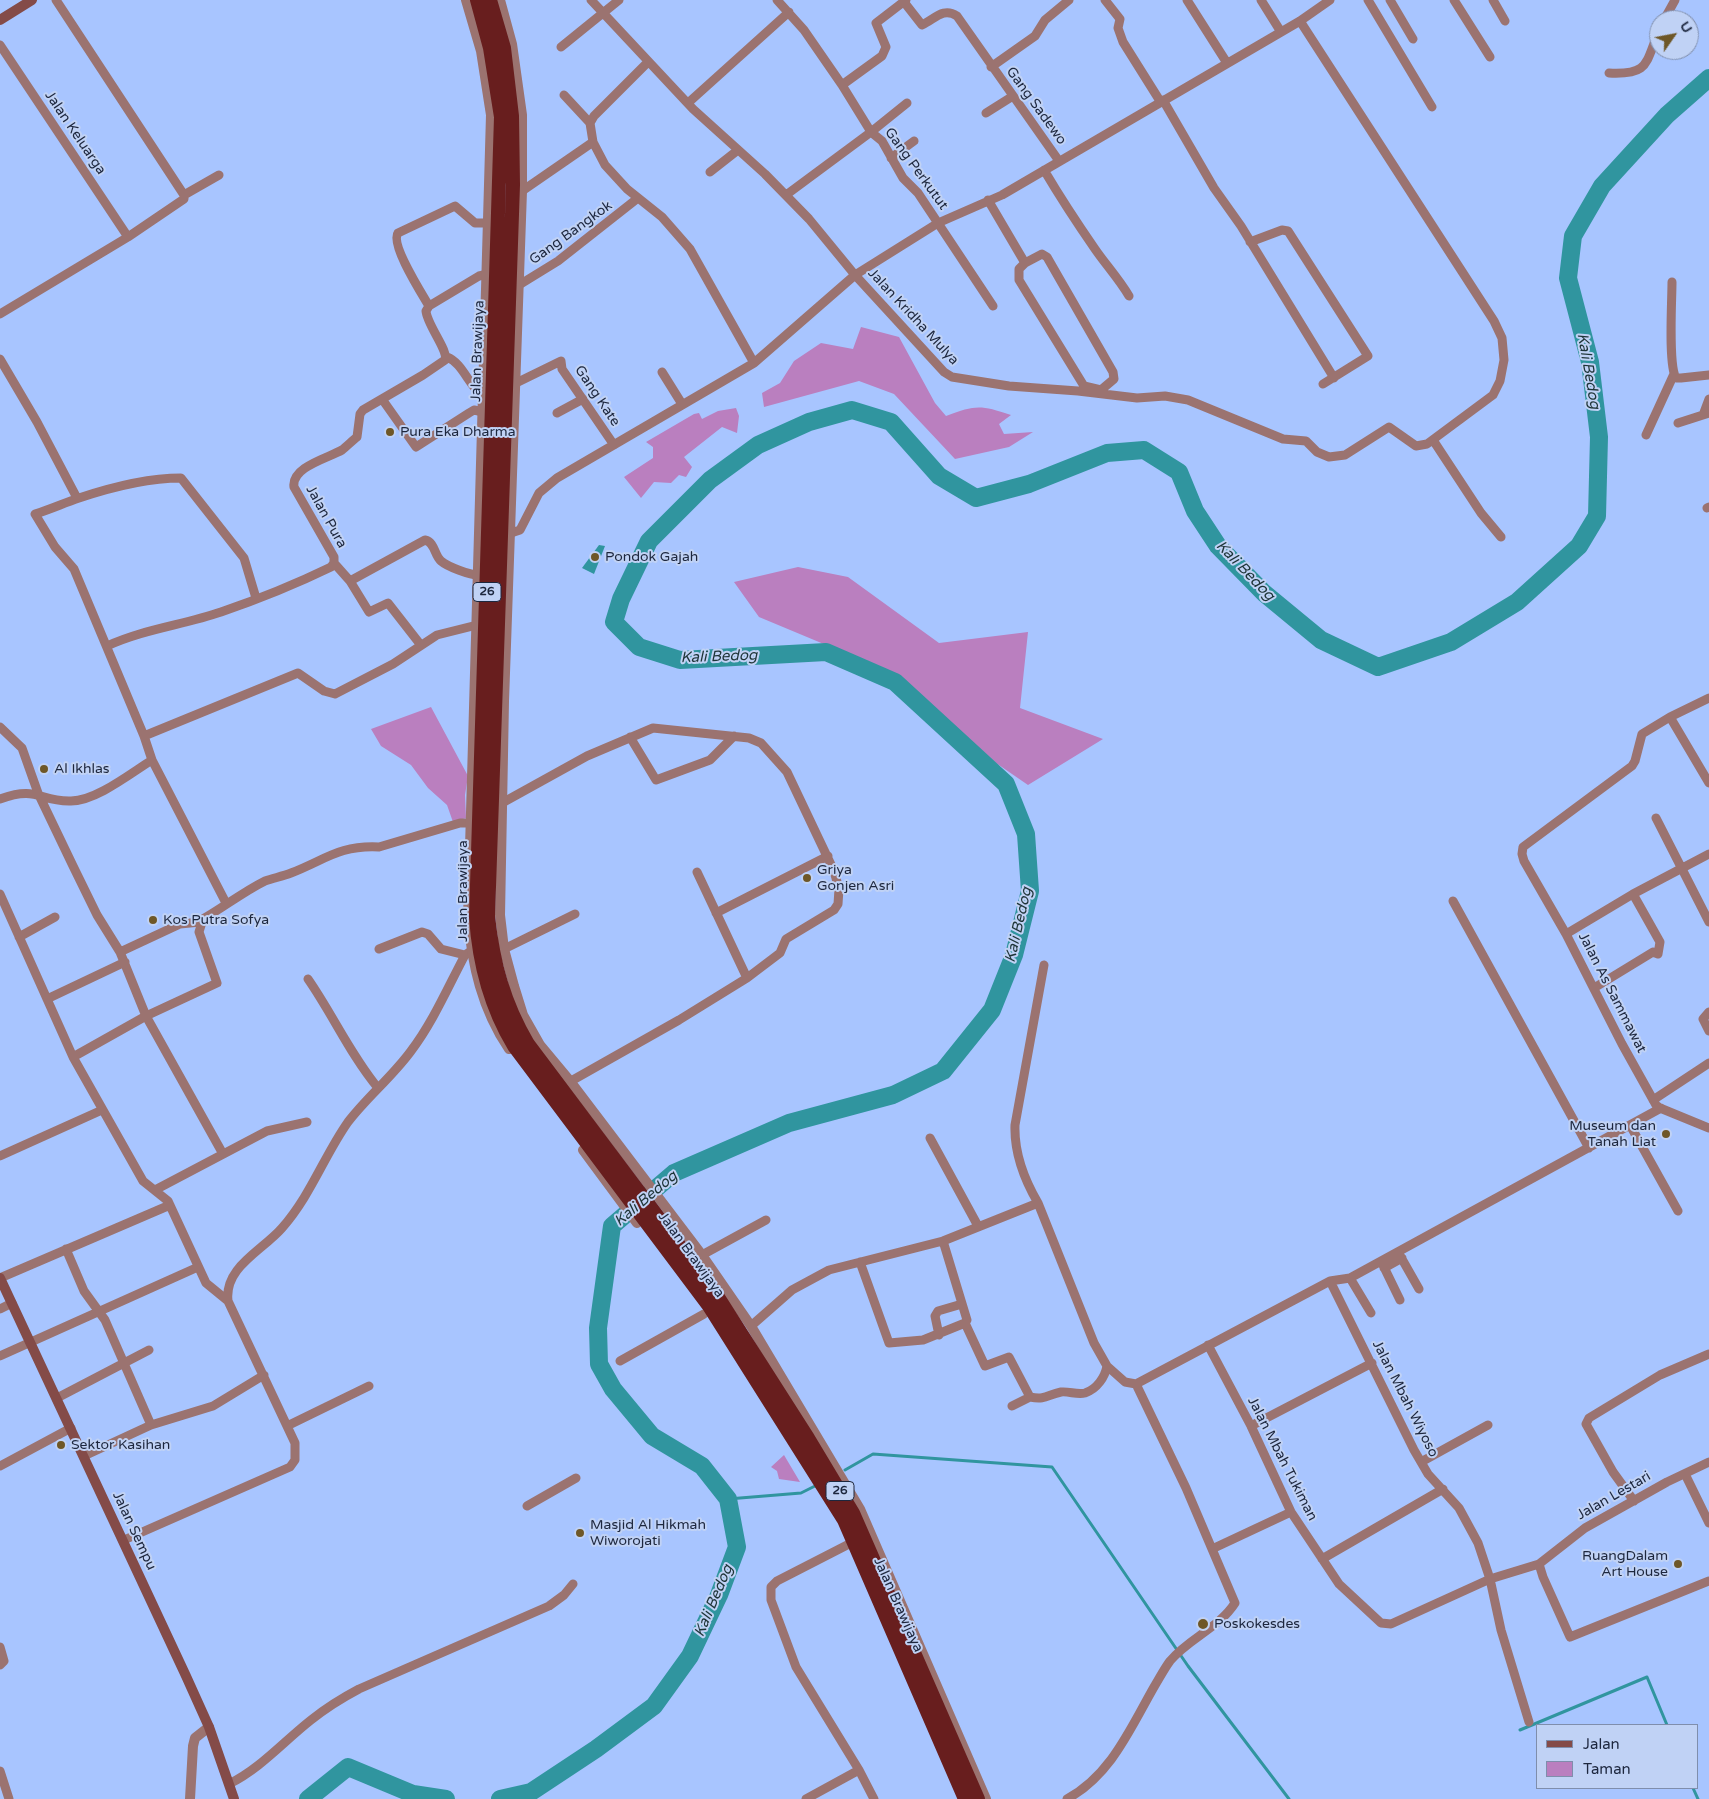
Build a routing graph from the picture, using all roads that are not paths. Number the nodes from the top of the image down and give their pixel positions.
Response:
1 (32, 0) edge
2 (56, 0) edge
3 (466, 0) edge
4 (476, 0) edge
5 (490, 0) edge
6 (500, 0) edge
7 (591, 0) edge
8 (619, 0) edge
9 (777, 0) edge
10 (1070, 0) edge
11 (1104, 0) edge
12 (1187, 0) edge
13 (1261, 0) edge
14 (1330, 0) edge
15 (1368, 0) edge
16 (1390, 0) edge
17 (1454, 0) edge
18 (1493, 0) edge
19 (905, 1) edge
20 (789, 12) junction
21 (604, 14) junction
22 (0, 20) edge
23 (1300, 21) junction
24 (1505, 21) dead end
25 (1281, 32) junction
26 (1412, 40) dead end
27 (0, 44) edge
28 (561, 47) dead end
29 (1649, 56) edge
30 (1490, 57) dead end
31 (648, 62) junction
32 (1227, 62) junction
33 (991, 67) junction
34 (1609, 72) dead end
35 (842, 85) junction
36 (564, 95) dead end
37 (1013, 96) junction
38 (1161, 100) junction
39 (688, 103) junction
40 (907, 103) dead end
41 (1432, 107) dead end
42 (986, 112) dead end
43 (590, 123) junction
44 (871, 132) junction
45 (914, 141) dead end
46 (594, 142) junction
47 (738, 150) junction
48 (891, 158) junction
49 (1059, 161) junction
50 (1044, 170) junction
51 (710, 172) dead end
52 (219, 175) dead end
53 (522, 191) junction
54 (184, 195) junction
55 (786, 195) junction
56 (638, 198) junction
57 (988, 200) junction
58 (489, 222) junction
59 (938, 223) junction
60 (128, 237) junction
61 (1250, 242) junction
62 (1025, 263) junction
63 (488, 274) junction
64 (855, 275) junction
65 (1672, 282) dead end
66 (519, 286) junction
67 (1129, 296) dead end
68 (429, 306) junction
69 (993, 306) dead end
70 (0, 314) edge
71 (447, 357) junction
72 (0, 359) edge
73 (754, 363) junction
74 (662, 372) dead end
75 (1674, 374) junction
76 (1709, 375) edge
77 (1334, 378) junction
78 (516, 383) junction
79 (1323, 384) dead end
80 (484, 397) junction
81 (583, 398) junction
82 (382, 399) junction
83 (1709, 399) edge
84 (682, 404) junction
85 (484, 412) junction
86 (557, 413) dead end
87 (1706, 414) edge
88 (1678, 423) dead end
89 (1646, 435) dead end
90 (1433, 440) junction
91 (614, 445) junction
92 (77, 498) junction
93 (511, 533) junction
94 (1501, 537) dead end
95 (334, 563) junction
96 (478, 575) junction
97 (350, 581) junction
98 (256, 598) junction
99 (477, 625) junction
100 (420, 644) junction
101 (107, 646) junction
102 (1709, 698) edge
103 (1670, 717) junction
104 (0, 726) edge
105 (144, 736) junction
106 (630, 736) junction
107 (734, 736) junction
108 (152, 760) junction
109 (1709, 783) edge
110 (38, 793) junction
111 (0, 799) edge
112 (502, 803) junction
113 (1656, 818) dead end
114 (470, 823) junction
115 (1709, 854) edge
116 (828, 856) junction
117 (1681, 869) junction
118 (697, 872) dead end
119 (0, 894) edge
120 (1633, 894) junction
121 (1453, 901) dead end
122 (226, 903) junction
123 (716, 913) junction
124 (575, 914) dead end
125 (55, 917) dead end
126 (200, 922) junction
127 (1709, 922) edge
128 (1566, 934) junction
129 (19, 937) junction
130 (379, 949) dead end
131 (504, 949) junction
132 (120, 952) junction
133 (468, 953) junction
134 (125, 962) junction
135 (1044, 965) dead end
136 (747, 978) junction
137 (308, 979) dead end
138 (1594, 988) junction
139 (47, 999) junction
140 (1709, 1012) edge
141 (146, 1016) junction
142 (1709, 1031) edge
143 (73, 1057) junction
144 (1709, 1063) edge
145 (566, 1083) junction
146 (378, 1088) junction
147 (1653, 1100) junction
148 (1662, 1108) junction
149 (102, 1110) junction
150 (307, 1122) dead end
151 (1630, 1125) junction
152 (1709, 1128) edge
153 (930, 1138) dead end
154 (601, 1148) junction
155 (1589, 1148) junction
156 (223, 1154) junction
157 (0, 1156) edge
158 (155, 1190) junction
159 (1038, 1204) junction
160 (170, 1205) junction
161 (1678, 1210) dead end
162 (649, 1213) junction
163 (766, 1220) dead end
164 (978, 1226) junction
165 (943, 1241) junction
166 (66, 1249) junction
167 (702, 1255) junction
168 (1400, 1255) junction
169 (860, 1262) junction
170 (1383, 1265) junction
171 (198, 1267) junction
172 (0, 1278) edge
173 (1350, 1278) junction
174 (1330, 1281) junction
175 (1419, 1289) dead end
176 (1400, 1300) dead end
177 (228, 1301) junction
178 (12, 1303) junction
179 (962, 1304) junction
180 (0, 1309) edge
181 (99, 1311) junction
182 (1371, 1313) dead end
183 (704, 1314) junction
184 (965, 1323) junction
185 (751, 1326) junction
186 (939, 1335) junction
187 (30, 1342) junction
188 (1208, 1345) junction
189 (149, 1350) dead end
190 (1709, 1354) edge
191 (0, 1356) edge
192 (620, 1361) dead end
193 (124, 1363) junction
194 (1372, 1363) junction
195 (1107, 1366) junction
196 (264, 1376) junction
197 (766, 1383) junction
198 (1136, 1384) junction
199 (370, 1386) dead end
200 (1030, 1397) junction
201 (57, 1398) junction
202 (1012, 1406) dead end
203 (151, 1425) junction
204 (287, 1426) junction
205 (1252, 1426) junction
206 (1488, 1426) dead end
207 (71, 1428) junction
208 (812, 1435) junction
209 (84, 1456) junction
210 (799, 1456) junction
211 (1421, 1462) junction
212 (1709, 1462) edge
213 (0, 1466) edge
214 (1685, 1474) junction
215 (576, 1478) dead end
216 (1443, 1489) junction
217 (1634, 1500) junction
218 (527, 1506) dead end
219 (1291, 1512) junction
220 (1709, 1523) edge
221 (124, 1540) junction
222 (849, 1544) junction
223 (1212, 1548) junction
224 (1322, 1559) junction
225 (1540, 1564) junction
226 (1490, 1579) junction
227 (1709, 1581) edge
228 (573, 1584) dead end
229 (0, 1647) edge
230 (0, 1666) edge
231 (1529, 1722) dead end
232 (208, 1727) junction
233 (859, 1770) junction
234 (0, 1771) edge
235 (229, 1784) junction
236 (9, 1799) edge
237 (190, 1799) edge
238 (234, 1799) edge
239 (806, 1799) edge
240 (874, 1799) edge
241 (957, 1799) edge
242 (965, 1799) edge
243 (978, 1799) edge
244 (986, 1799) edge
245 (1067, 1799) edge

1 - 22 main road
2 - 54 street
3 - 58 street
4 - 154 highway, Jalan Brawijaya / 26
5 - 145 highway, Jalan Brawijaya / 26
6 - 53 street
7 - 21 street, Jalan Kridha Mulya
8 - 21 street
9 - 20 street, Gang Perkutut
10 - 33 street
11 - 38 street
12 - 32 street
13 - 25 street
14 - 23 street
15 - 41 street
16 - 26 street
17 - 30 street
18 - 24 street
19 - 33 street, Gang Sadewo
19 - 35 street
20 - 35 street, Gang Perkutut
20 - 39 street
21 - 28 street
21 - 31 street, Jalan Kridha Mulya
23 - 25 street
23 - 90 street
25 - 32 street
27 - 60 street, Jalan Keluarga
29 - 34 street
31 - 39 street, Jalan Kridha Mulya
31 - 43 street
32 - 38 street
33 - 37 street, Gang Sadewo
35 - 44 street, Gang Perkutut
36 - 43 street
37 - 42 street
37 - 49 street, Gang Sadewo
38 - 49 street
38 - 61 street
39 - 47 street, Jalan Kridha Mulya
40 - 44 street
43 - 46 street
44 - 48 street, Gang Perkutut
44 - 55 street
45 - 48 street
46 - 53 street
46 - 56 street
47 - 51 street
47 - 55 street, Jalan Kridha Mulya
48 - 59 street, Gang Perkutut
49 - 50 street
50 - 57 street
50 - 67 street
52 - 54 street
53 - 66 street
54 - 60 street
55 - 64 street, Jalan Kridha Mulya
56 - 66 street, Gang Bangkok
56 - 73 street
57 - 59 street
57 - 62 street
58 - 63 street
58 - 68 street
59 - 64 street
59 - 69 street, Gang Perkutut
60 - 70 street
61 - 77 street
61 - 77 street
62 - 62 street
63 - 68 street
63 - 80 street
64 - 73 street
64 - 90 street, Jalan Kridha Mulya
65 - 75 street
66 - 78 street
68 - 71 street
71 - 80 street
71 - 82 street, Jalan Pura
72 - 92 street
73 - 84 street
74 - 84 street
75 - 76 street
75 - 89 street
77 - 79 street
78 - 81 street, Gang Kate
78 - 93 street
80 - 85 street
81 - 86 street
81 - 91 street, Gang Kate
82 - 85 street
82 - 95 street, Jalan Pura
83 - 87 street
84 - 91 street
85 - 96 street
87 - 88 street
90 - 94 street
91 - 93 street
92 - 98 street
92 - 101 street
93 - 112 street
95 - 97 street
95 - 98 street, Jalan Pura
96 - 97 street
96 - 99 street
97 - 100 street
98 - 101 street, Jalan Pura
99 - 100 street
99 - 114 street
100 - 105 street
101 - 105 street
102 - 103 street
103 - 109 street
103 - 128 street
104 - 110 street
105 - 108 street
106 - 107 street
106 - 107 street
106 - 112 street
107 - 116 street
108 - 110 street
108 - 122 street
110 - 111 street
110 - 132 street
112 - 131 street
113 - 117 street
114 - 122 street
114 - 133 street
115 - 117 street, Jalan As Sammawat
116 - 123 street
116 - 136 street
117 - 120 street, Jalan As Sammawat
117 - 127 street
118 - 123 street
119 - 129 street
120 - 128 street, Jalan As Sammawat
120 - 138 street
121 - 155 street
122 - 126 street
123 - 136 street
124 - 131 street
125 - 129 street
126 - 132 street
126 - 141 street
128 - 138 street, Jalan As Sammawat
129 - 139 street
130 - 133 street
131 - 145 street
132 - 134 street
133 - 146 street
133 - 154 street
134 - 139 street
134 - 141 street
135 - 159 street
136 - 145 street
137 - 146 street
138 - 147 street, Jalan As Sammawat
139 - 143 street
140 - 142 street
141 - 143 street
141 - 156 street
143 - 149 street
144 - 147 street
145 - 154 highway, Jalan Brawijaya / 26
146 - 177 street
147 - 148 street, Jalan As Sammawat
148 - 151 street
148 - 152 street, Jalan As Sammawat
149 - 157 street
149 - 158 street
150 - 156 street
151 - 155 street
151 - 161 street
153 - 164 street
154 - 162 highway, Jalan Brawijaya / 26
154 - 162 street
155 - 168 street
156 - 158 street
158 - 160 street
159 - 164 street
159 - 195 street
160 - 166 street
160 - 171 street
162 - 167 street
162 - 183 highway
162 - 197 highway, Jalan Brawijaya / 26
163 - 167 street
164 - 165 street
165 - 169 street
165 - 179 street
166 - 172 street
166 - 181 street
167 - 185 street
168 - 170 street
168 - 175 street
169 - 185 street
169 - 186 street
170 - 173 street
170 - 176 street
171 - 177 street
171 - 181 street
172 - 178 main road, Jalan Sempu
173 - 174 street
173 - 182 street
174 - 188 street
174 - 194 street, Jalan Mbah Wiyoso
177 - 196 street
178 - 180 street
178 - 187 main road, Jalan Sempu
179 - 184 street
179 - 186 street
181 - 187 street
181 - 193 street
183 - 192 street
183 - 210 highway
184 - 186 street
184 - 200 street
185 - 208 street
187 - 191 street
187 - 201 main road, Jalan Sempu
188 - 198 street
188 - 205 street, Jalan Mbah Tukiman
189 - 193 street
190 - 217 street
193 - 201 street
193 - 203 street
194 - 205 street
194 - 211 street, Jalan Mbah Wiyoso
195 - 198 street
195 - 200 street
196 - 203 street
196 - 204 street
197 - 208 highway, Jalan Brawijaya / 26
197 - 210 highway, Jalan Brawijaya / 26
198 - 223 street
199 - 204 street
200 - 202 street
201 - 207 main road, Jalan Sempu
203 - 209 street
204 - 221 street
205 - 219 street, Jalan Mbah Tukiman
206 - 211 street
207 - 209 main road, Jalan Sempu
207 - 213 street
208 - 243 highway, Jalan Brawijaya / 26
208 - 244 street
209 - 221 main road, Jalan Sempu
210 - 222 highway, Jalan Brawijaya / 26
211 - 216 street, Jalan Mbah Wiyoso
212 - 214 street, Jalan Lestari
214 - 217 street, Jalan Lestari
214 - 220 street
215 - 218 street
216 - 224 street
216 - 226 street, Jalan Mbah Wiyoso
217 - 225 street, Jalan Lestari
219 - 223 street
219 - 224 street, Jalan Mbah Tukiman
221 - 232 main road, Jalan Sempu
222 - 233 street
222 - 241 highway
222 - 242 highway, Jalan Brawijaya
223 - 245 street
224 - 226 street, Jalan Mbah Tukiman
225 - 226 street
225 - 227 street
226 - 231 street, Jalan Mbah Wiyoso
228 - 235 street
229 - 230 street
232 - 235 main road, Jalan Sempu
232 - 237 street
233 - 239 street
233 - 240 street
234 - 236 street
235 - 238 main road, Jalan Sempu

